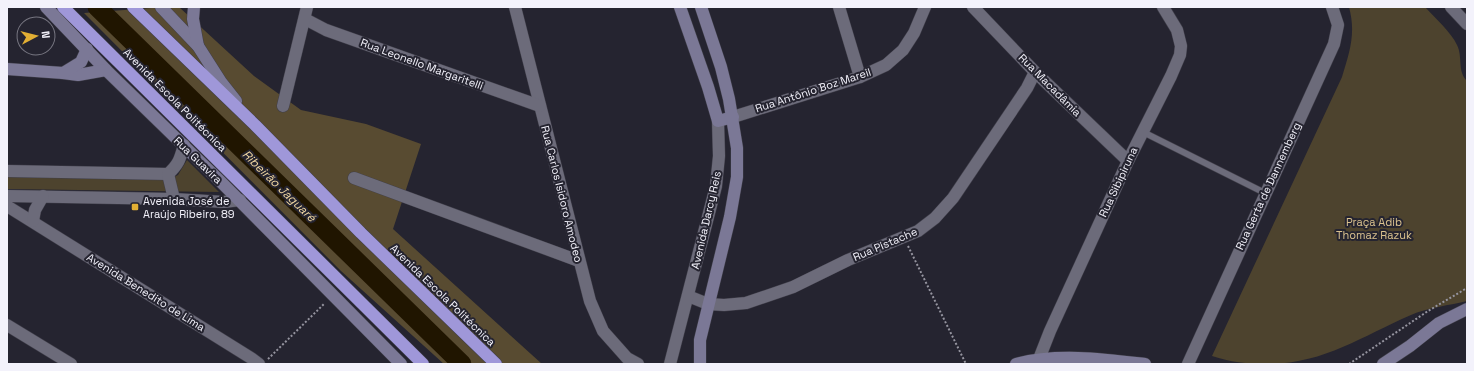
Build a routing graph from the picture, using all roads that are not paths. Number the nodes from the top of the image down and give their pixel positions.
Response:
1 (62, 7) edge
2 (133, 7) edge
3 (161, 7) edge
4 (194, 7) edge
5 (307, 7) edge
6 (515, 7) edge
7 (680, 7) edge
8 (700, 7) edge
9 (839, 7) edge
10 (925, 7) edge
11 (973, 7) edge
12 (1164, 7) edge
13 (1332, 7) edge
14 (1451, 7) edge
15 (51, 9) edge
16 (305, 20) junction
17 (1467, 24) edge
18 (198, 46) junction
19 (87, 50) junction
20 (699, 60) junction
21 (720, 67) junction
22 (7, 70) edge
23 (106, 70) junction
24 (1035, 72) junction
25 (62, 73) junction
26 (860, 77) junction
27 (160, 103) junction
28 (283, 106) dead end
29 (540, 106) junction
30 (151, 113) junction
31 (733, 117) junction
32 (718, 121) junction
33 (255, 126) junction
34 (1143, 132) junction
35 (184, 145) junction
36 (1128, 161) junction
37 (7, 171) edge
38 (168, 174) junction
39 (354, 178) dead end
40 (1265, 193) junction
41 (7, 196) edge
42 (43, 196) junction
43 (174, 200) junction
44 (240, 200) junction
45 (7, 206) edge
46 (33, 221) junction
47 (579, 261) junction
48 (688, 296) junction
49 (708, 304) junction
50 (1467, 309) edge
51 (7, 325) edge
52 (1039, 359) junction
53 (263, 362) edge
54 (71, 364) edge
55 (401, 364) edge
56 (423, 364) edge
57 (496, 364) edge
58 (638, 364) edge
59 (670, 364) edge
60 (700, 364) edge
61 (1016, 364) edge
62 (1145, 364) edge
63 (1188, 364) edge
64 (1383, 364) edge

1 - 27 highway, Avenida Escola Politécnica
2 - 33 highway, Avenida Escola Politécnica
3 - 18 main road, Avenida Escola Politécnica
4 - 18 main road
5 - 16 street
6 - 29 street, Rua Carlos Isidoro Amodeo
7 - 20 main road, Avenida Darcy Reis
8 - 21 main road, Avenida Darcy Reis
9 - 26 street
10 - 26 street, Rua Antônio Boz Mareil
11 - 24 street, Rua Macadâmia
12 - 34 street, Rua Sibipiruna
13 - 40 street, Rua Gerta de Dannemberg
14 - 17 street
15 - 19 main road, Rua Guavira
16 - 28 street
16 - 29 street, Rua Leonello Margaritelli
18 - 33 main road, Avenida Escola Politécnica
19 - 23 main road, Rua Guavira
19 - 25 main road
20 - 21 main road
20 - 32 main road, Avenida Darcy Reis
21 - 31 main road, Avenida Darcy Reis
22 - 25 main road
23 - 25 main road
23 - 30 main road, Rua Guavira
24 - 36 street, Rua Macadâmia
24 - 49 street, Rua Pistache
26 - 31 street, Rua Antônio Boz Mareil
27 - 30 main road
27 - 56 highway, Avenida Escola Politécnica
29 - 47 street, Rua Carlos Isidoro Amodeo
30 - 35 main road, Rua Guavira
31 - 32 main road, Rua Antônio Boz Mareil
31 - 49 main road, Avenida Darcy Reis
32 - 48 street, Avenida Darcy Reis
33 - 57 highway, Avenida Escola Politécnica
34 - 36 street, Rua Sibipiruna
34 - 40 lane
35 - 38 street
35 - 44 main road, Rua Guavira
36 - 52 street, Rua Sibipiruna
37 - 38 street
38 - 43 street
39 - 47 street
40 - 63 street, Rua Gerta de Dannemberg
41 - 42 street
42 - 43 street
42 - 46 street
43 - 44 street
44 - 55 main road, Rua Guavira
45 - 46 street, Avenida Benedito de Lima
46 - 53 street, Avenida Benedito de Lima
47 - 58 street, Rua Carlos Isidoro Amodeo
48 - 49 street, Rua Pistache
48 - 59 street, Avenida Darcy Reis
49 - 60 main road, Avenida Darcy Reis
50 - 64 main road
51 - 54 street
52 - 61 main road
52 - 62 main road

